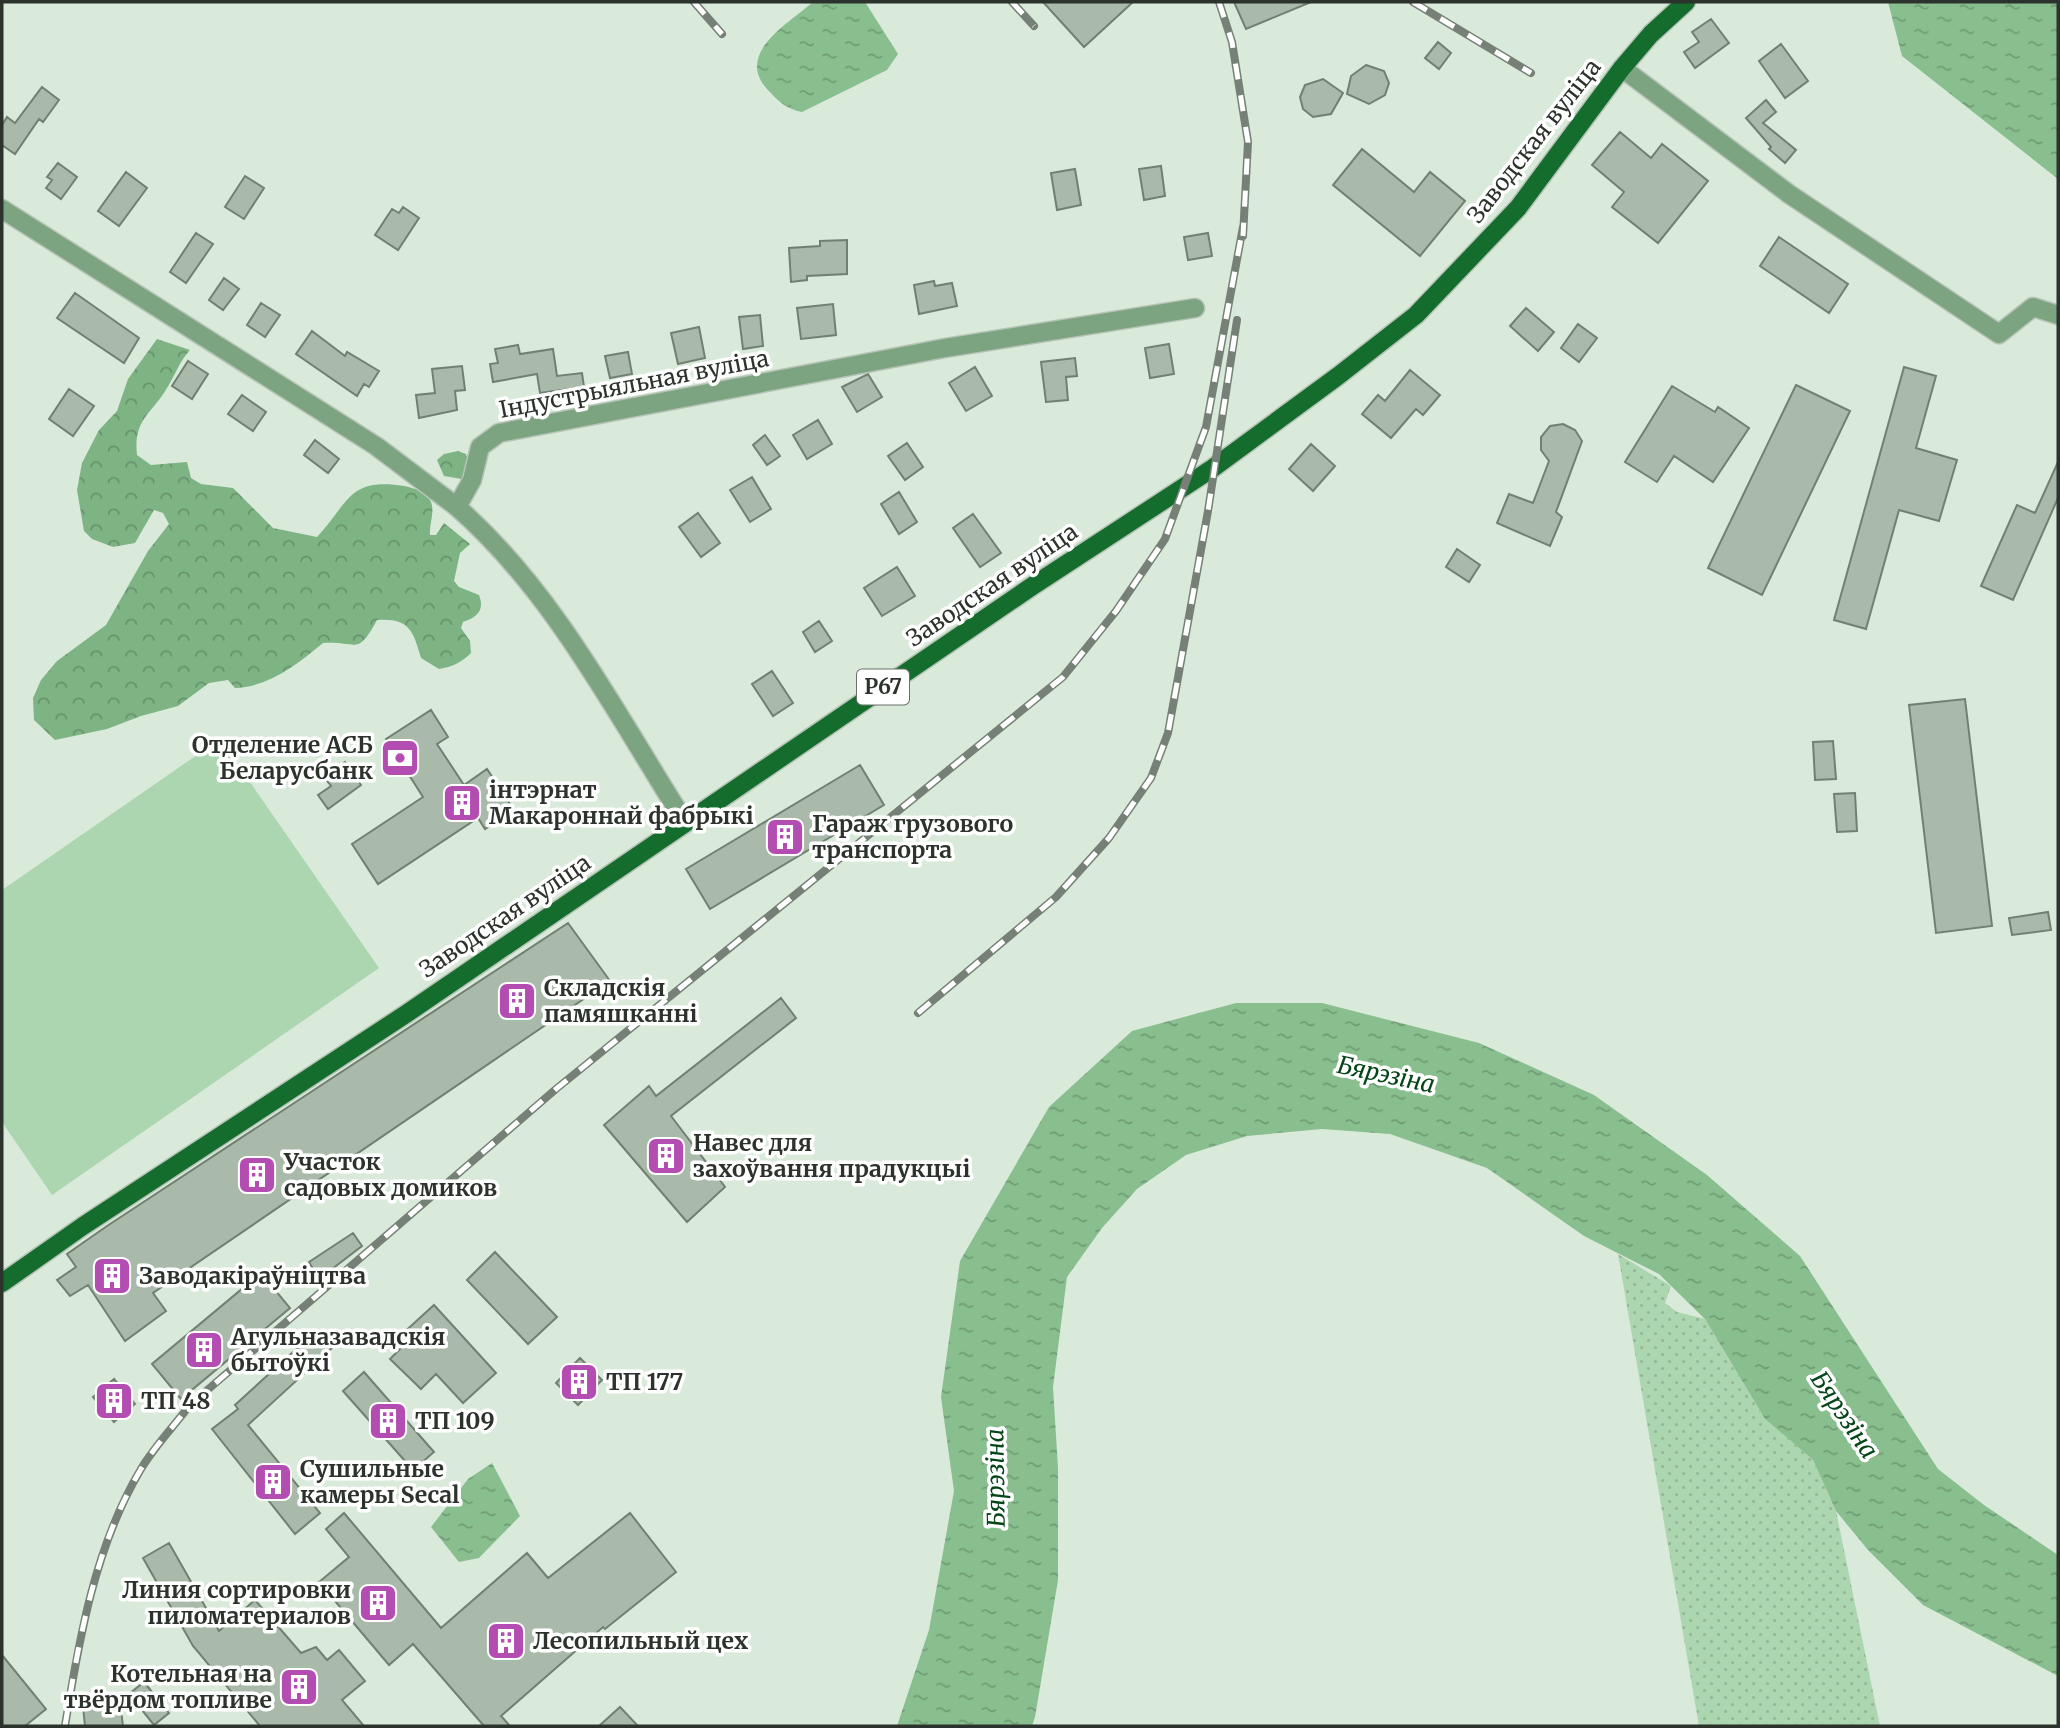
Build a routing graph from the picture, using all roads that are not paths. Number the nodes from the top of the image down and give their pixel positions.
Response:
1 (1686, 2) edge
2 (1622, 68) junction
3 (2, 209) edge
4 (1195, 308) dead end
5 (2058, 315) edge
6 (457, 507) junction
7 (685, 822) junction
8 (2, 1283) edge

1 - 2 main road, Заводская вуліца / Р67
2 - 5 street
2 - 7 main road, Заводская вуліца / Р67
3 - 6 street
4 - 6 street, Індустрыяльная вуліца
6 - 7 street
7 - 8 main road, Заводская вуліца / Р67

